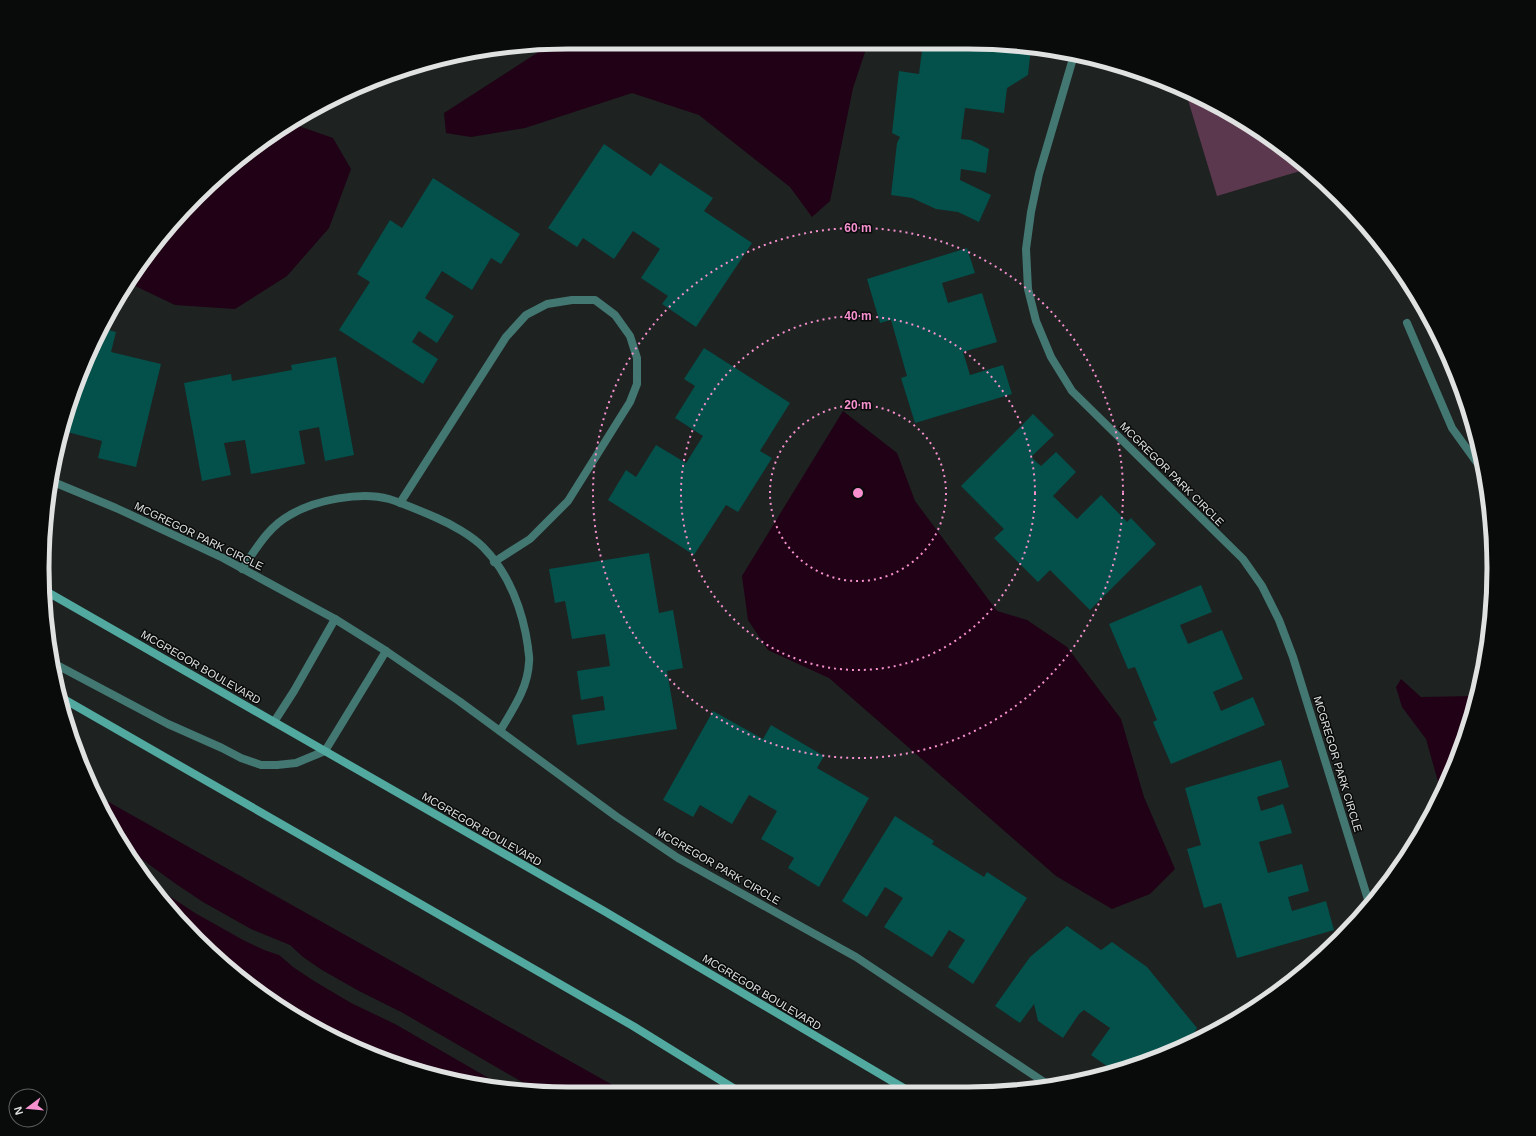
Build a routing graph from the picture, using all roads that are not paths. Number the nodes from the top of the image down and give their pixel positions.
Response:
1 (1073, 60) edge
2 (1407, 324) dead end
3 (1475, 460) edge
4 (56, 483) edge
5 (400, 503) junction
6 (494, 562) junction
7 (242, 569) junction
8 (50, 593) edge
9 (335, 618) junction
10 (386, 651) junction
11 (58, 666) edge
12 (67, 701) edge
13 (274, 722) junction
14 (500, 731) junction
15 (325, 751) junction
16 (1368, 899) edge
17 (1043, 1082) edge
18 (730, 1087) edge
19 (902, 1087) edge

1 - 16 street, MCGREGOR PARK CIRCLE
2 - 3 street
4 - 7 street, MCGREGOR PARK CIRCLE
5 - 6 street
5 - 6 street
5 - 7 street
6 - 14 street
7 - 9 street, MCGREGOR PARK CIRCLE
8 - 13 main road, MCGREGOR BOULEVARD
9 - 10 street, MCGREGOR PARK CIRCLE
9 - 13 street
10 - 14 street, MCGREGOR PARK CIRCLE
10 - 15 street
11 - 15 street
12 - 18 main road
13 - 15 main road, MCGREGOR BOULEVARD
14 - 17 street, MCGREGOR PARK CIRCLE
15 - 19 main road, MCGREGOR BOULEVARD

